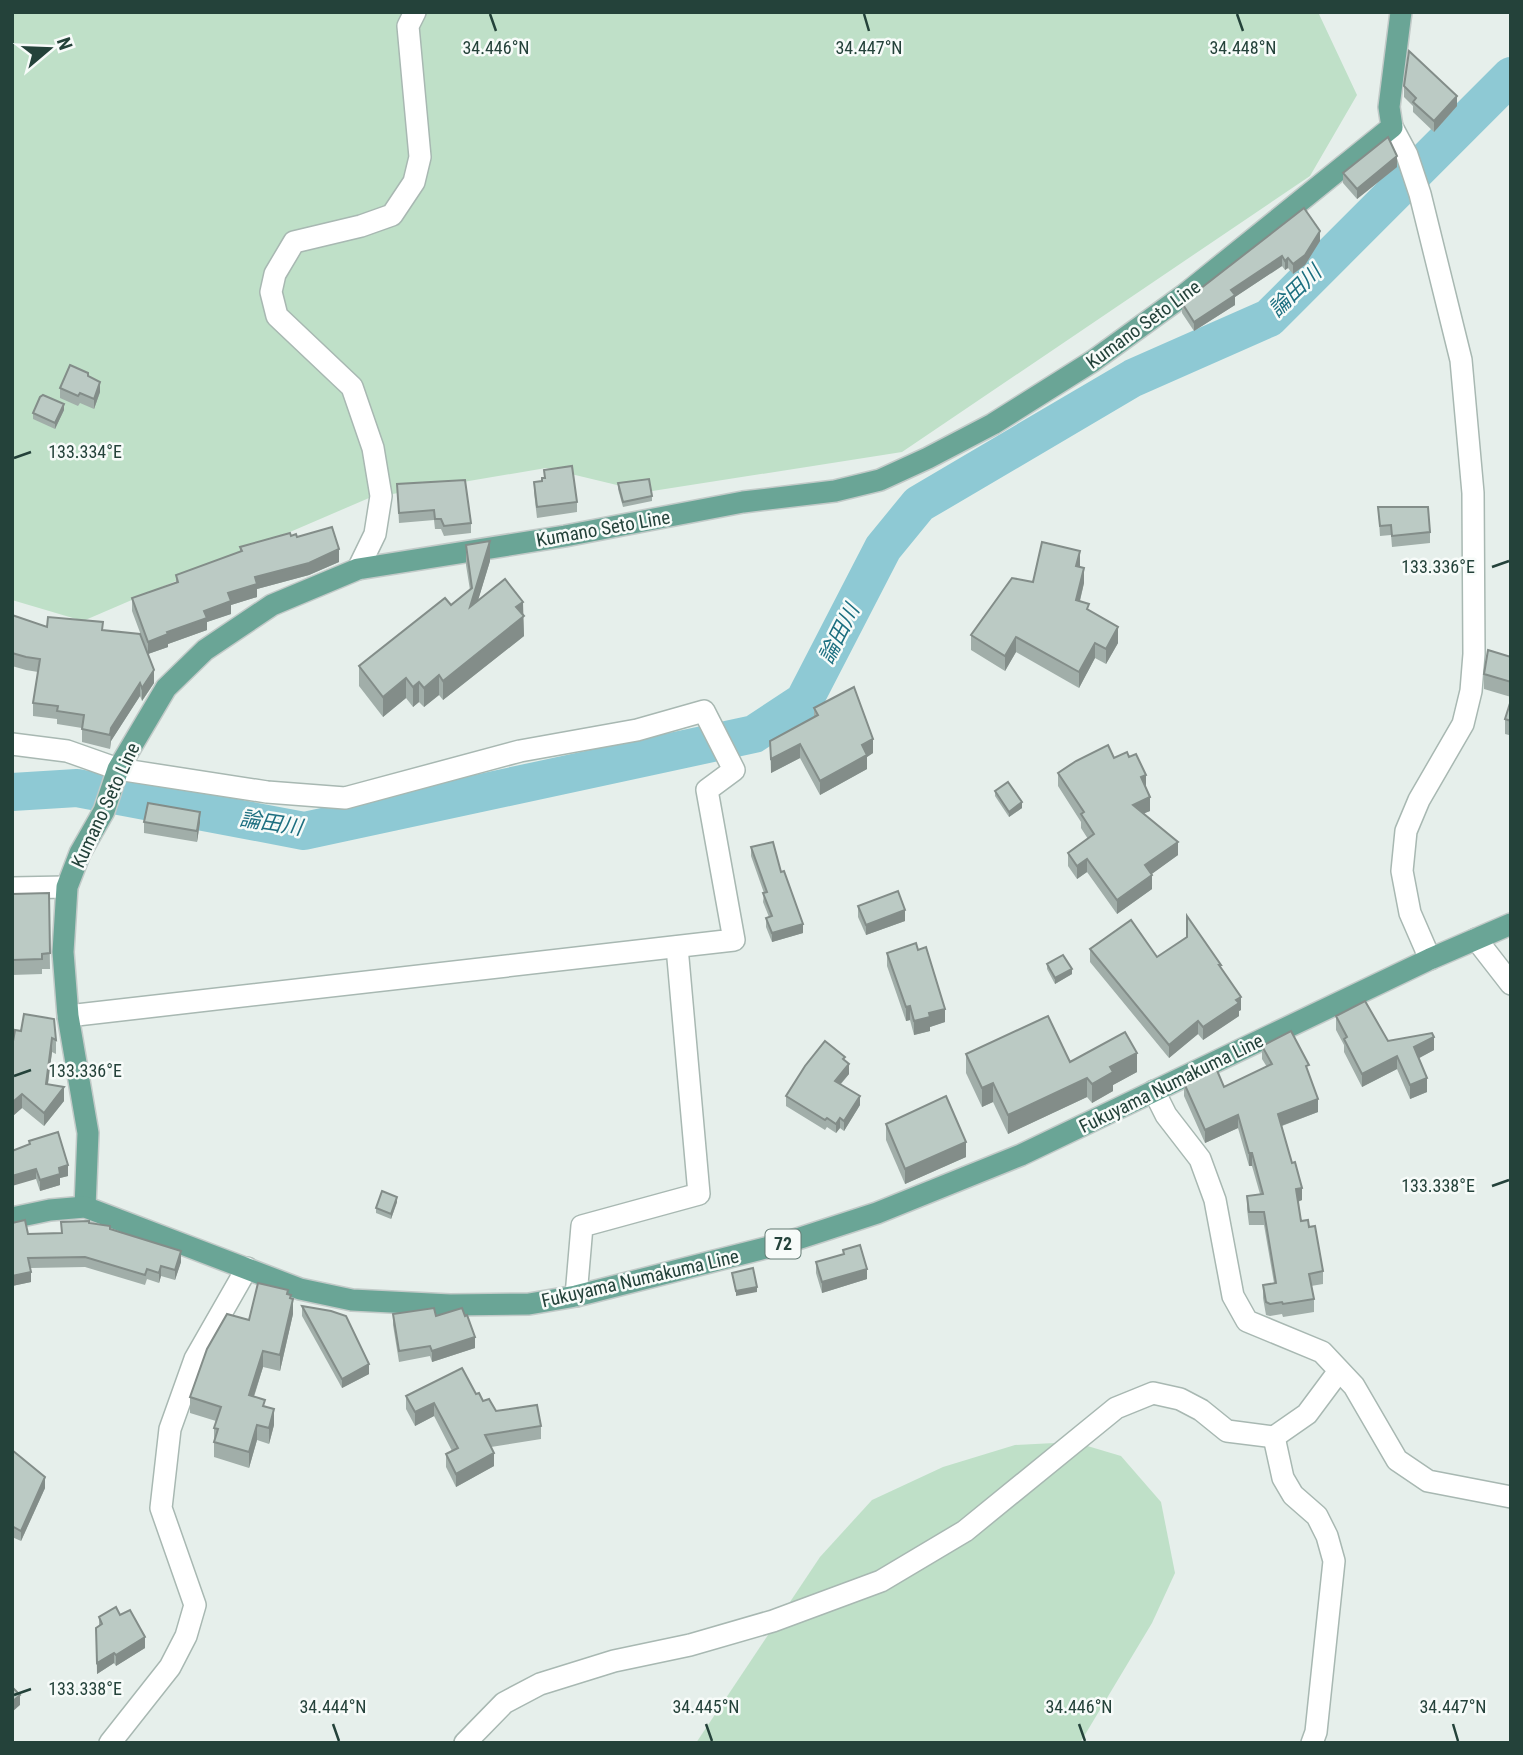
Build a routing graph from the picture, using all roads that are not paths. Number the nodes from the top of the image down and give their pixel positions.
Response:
1 (415, 12) edge
2 (1401, 12) edge
3 (1392, 127) junction
4 (358, 569) junction
5 (12, 744) edge
6 (118, 769) junction
7 (67, 887) junction
8 (12, 888) edge
9 (1511, 924) edge
10 (1476, 939) junction
11 (677, 947) junction
12 (1430, 960) junction
13 (1511, 984) edge
14 (68, 1016) junction
15 (1154, 1091) junction
16 (85, 1207) junction
17 (12, 1218) edge
18 (247, 1268) junction
19 (576, 1296) junction
20 (1339, 1371) junction
21 (1275, 1437) junction
22 (1511, 1497) edge
23 (110, 1743) edge
24 (465, 1743) edge
25 (1312, 1743) edge

1 - 4 street
2 - 3 main road
3 - 4 main road, Kumano Seto Line
3 - 12 street
4 - 6 main road, Kumano Seto Line
5 - 6 street
6 - 7 main road, Kumano Seto Line
6 - 11 street
7 - 8 street
7 - 14 main road, Kumano Seto Line
9 - 10 main road, Fukuyama Numakuma Line / 72
10 - 12 main road, Fukuyama Numakuma Line / 72
10 - 13 street
11 - 14 street
11 - 19 street
12 - 15 main road, Fukuyama Numakuma Line / 72
14 - 16 main road, Kumano Seto Line
15 - 19 main road, Fukuyama Numakuma Line / 72
15 - 20 street
16 - 17 main road, Fukuyama Numakuma Line / 72
16 - 18 main road, Fukuyama Numakuma Line / 72
18 - 19 main road, Fukuyama Numakuma Line / 72
18 - 23 street
20 - 21 street
20 - 22 street
21 - 24 street
21 - 25 street

